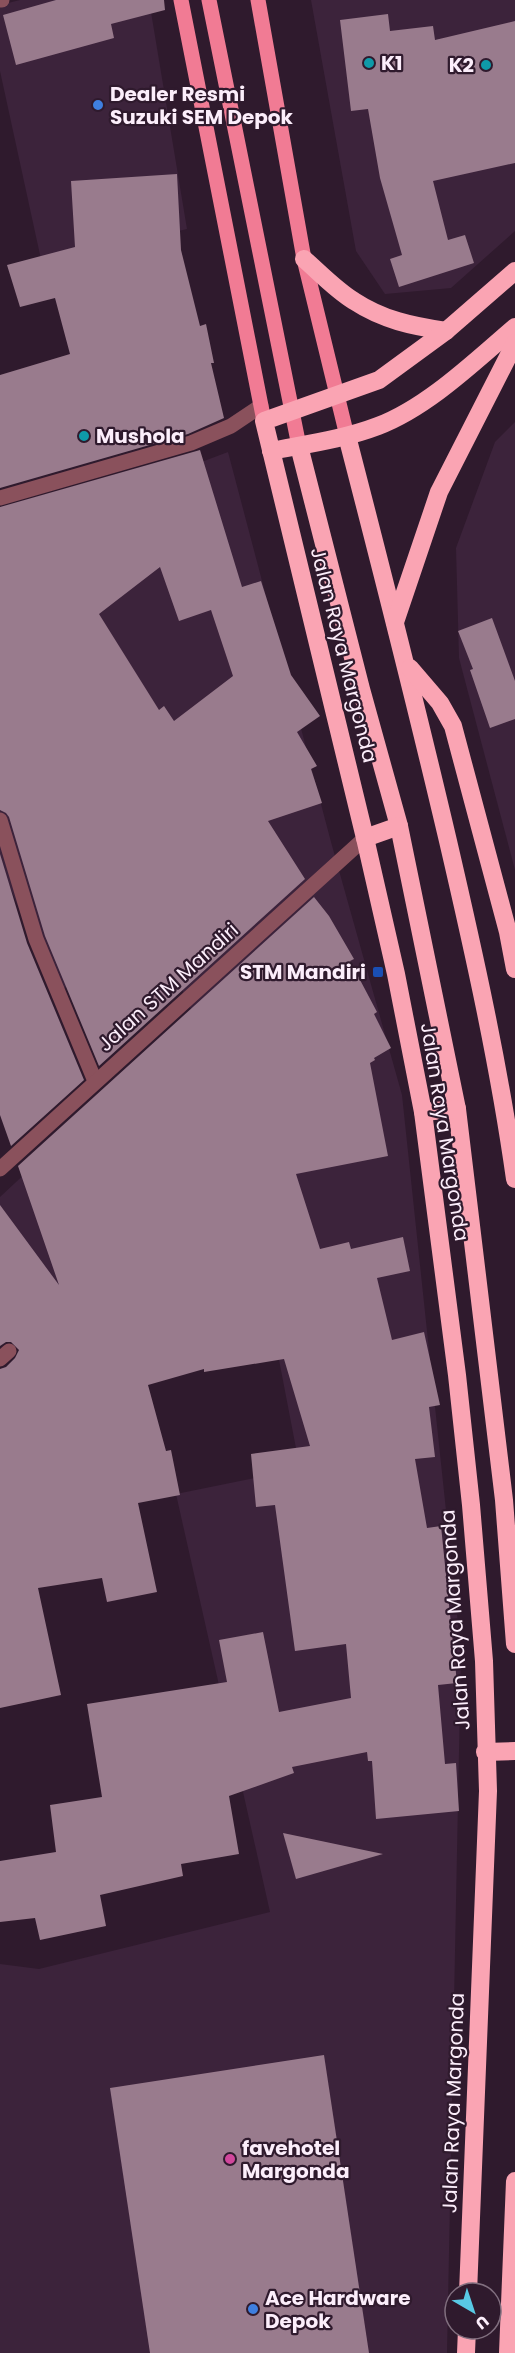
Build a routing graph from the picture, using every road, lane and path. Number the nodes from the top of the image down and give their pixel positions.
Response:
1 (181, 0) edge
2 (209, 0) edge
3 (258, 0) edge
4 (304, 259) junction
5 (515, 271) edge
6 (515, 327) edge
7 (446, 331) junction
8 (515, 343) edge
9 (337, 395) junction
10 (291, 410) junction
11 (263, 414) junction
12 (347, 436) junction
13 (299, 446) junction
14 (271, 451) junction
15 (0, 498) edge
16 (395, 622) junction
17 (407, 664) junction
18 (0, 820) edge
19 (399, 826) junction
20 (365, 838) junction
21 (4, 851) edge
22 (515, 969) edge
23 (95, 1081) junction
24 (457, 1109) junction
25 (423, 1112) junction
26 (0, 1169) edge
27 (515, 1179) edge
28 (515, 1644) edge
29 (515, 1751) edge
30 (486, 1752) junction
31 (515, 2181) edge
32 (468, 2281) edge
33 (508, 2353) edge

1 - 11 main road, Jalan Raya Margonda
2 - 10 main road, Jalan Raya Margonda
3 - 4 main road
4 - 7 highway
4 - 9 main road
5 - 7 highway
6 - 12 highway
7 - 9 highway
8 - 16 highway
9 - 10 highway
9 - 12 main road
10 - 11 highway
10 - 13 main road, Jalan Raya Margonda
11 - 14 highway, Jalan Raya Margonda
11 - 15 street
12 - 13 highway
12 - 16 highway
13 - 14 highway
13 - 19 highway, Jalan Raya Margonda
14 - 20 highway, Jalan Raya Margonda
16 - 17 highway
17 - 22 highway
17 - 27 highway
18 - 21 street
19 - 20 highway
19 - 24 highway, Jalan Raya Margonda
20 - 23 street, Jalan STM Mandiri
20 - 25 highway, Jalan Raya Margonda
21 - 23 street
23 - 26 street, Jalan STM Mandiri
24 - 25 highway
24 - 28 highway, Jalan Raya Margonda
25 - 30 highway, Jalan Raya Margonda
29 - 30 highway
30 - 32 highway, Jalan Raya Margonda
31 - 33 highway

